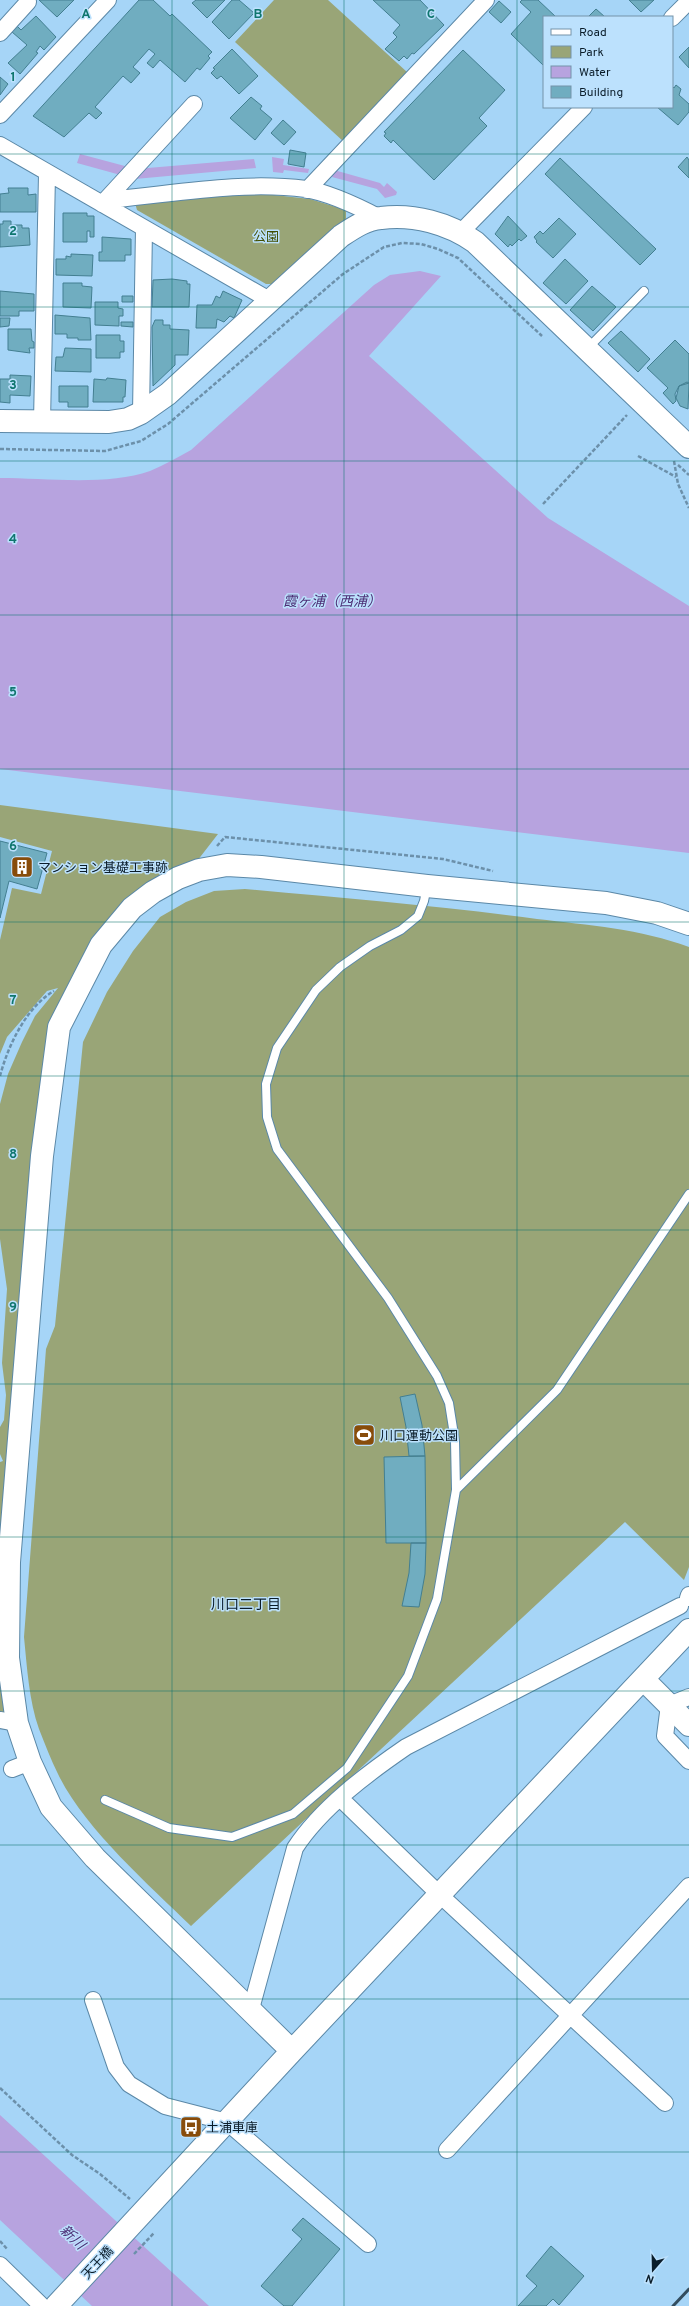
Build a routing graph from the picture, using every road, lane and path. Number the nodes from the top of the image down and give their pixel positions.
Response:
1 (108, 0) edge
2 (486, 0) edge
3 (689, 0) edge
4 (28, 2) dead end
5 (673, 17) edge
6 (0, 33) edge
7 (194, 104) dead end
8 (583, 108) edge
9 (0, 115) edge
10 (0, 145) edge
11 (47, 174) junction
12 (307, 190) junction
13 (102, 204) junction
14 (380, 218) junction
15 (144, 229) junction
16 (461, 232) junction
17 (644, 291) dead end
18 (271, 301) junction
19 (545, 340) dead end
20 (587, 349) junction
21 (621, 410) dead end
22 (141, 413) junction
23 (0, 422) edge
24 (42, 422) junction
25 (0, 449) edge
26 (681, 454) edge
27 (638, 456) dead end
28 (677, 477) junction
29 (543, 504) dead end
30 (689, 508) edge
31 (199, 870) junction
32 (497, 871) dead end
33 (427, 886) junction
34 (689, 924) edge
35 (54, 991) dead end
36 (0, 1076) edge
37 (689, 1194) edge
38 (456, 1490) junction
39 (686, 1600) edge
40 (689, 1630) edge
41 (643, 1679) junction
42 (689, 1697) edge
43 (669, 1705) junction
44 (8, 1722) edge
45 (689, 1724) edge
46 (689, 1761) edge
47 (341, 1799) junction
48 (104, 1800) dead end
49 (689, 1886) edge
50 (440, 1895) junction
51 (93, 2000) dead end
52 (251, 2009) junction
53 (572, 2016) junction
54 (292, 2051) junction
55 (0, 2088) edge
56 (665, 2103) dead end
57 (228, 2122) junction
58 (447, 2150) dead end
59 (131, 2215) junction
60 (368, 2244) dead end
61 (0, 2265) edge
62 (53, 2304) edge

1 - 9 street
2 - 12 street
3 - 5 street
4 - 6 street
7 - 13 street
8 - 16 street
10 - 11 street
11 - 13 street
11 - 24 street
12 - 13 street
12 - 14 street
13 - 15 street
14 - 16 street
14 - 18 street
15 - 18 street
15 - 22 street
16 - 20 street
17 - 20 lane
18 - 22 street
19 - 25 path
20 - 26 street
21 - 29 path
22 - 24 street
23 - 24 street
26 - 28 path
27 - 28 path
28 - 30 path
31 - 32 path
31 - 33 street
31 - 44 street
33 - 34 street
33 - 38 lane
35 - 36 path
37 - 38 lane
38 - 48 lane
39 - 47 street
40 - 41 street, 天王橋
41 - 43 street
41 - 50 street, 天王橋
42 - 43 street
43 - 45 street
43 - 46 street
44 - 52 street
47 - 50 street
47 - 52 street
49 - 53 street
50 - 53 street
50 - 54 street, 天王橋
51 - 57 street
52 - 54 street
53 - 56 street
53 - 58 street
54 - 57 street, 天王橋
55 - 59 path
57 - 59 street, 天王橋
57 - 60 street
59 - 62 street, 天王橋
61 - 62 street

